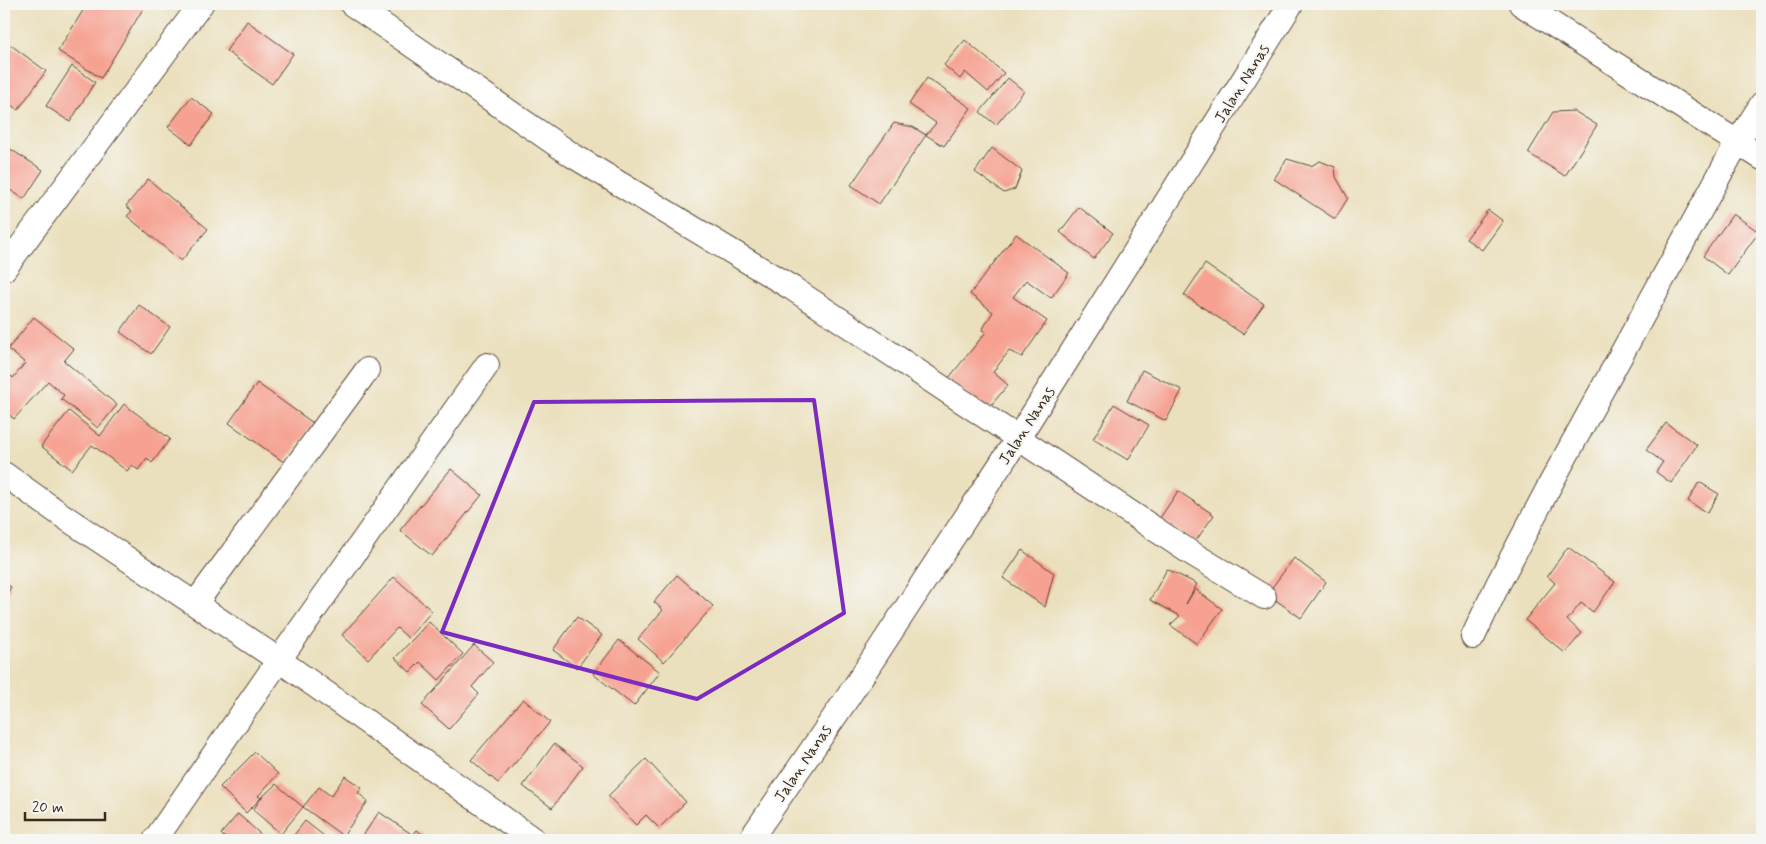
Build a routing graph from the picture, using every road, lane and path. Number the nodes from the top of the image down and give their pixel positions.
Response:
1 (201, 4) edge
2 (352, 4) edge
3 (1291, 4) edge
4 (1521, 4) edge
5 (1762, 104) edge
6 (1738, 142) junction
7 (1762, 158) edge
8 (4, 268) edge
9 (487, 365) dead end
10 (367, 370) dead end
11 (1018, 438) junction
12 (4, 474) edge
13 (1264, 597) dead end
14 (195, 604) junction
15 (1473, 637) dead end
16 (279, 660) junction
17 (155, 840) edge
18 (534, 840) edge
19 (750, 840) edge

1 - 8 street
2 - 11 street
3 - 11 street, Jalan Nanas
4 - 6 street
5 - 6 street
6 - 7 street
6 - 15 street
9 - 16 street
10 - 14 street
11 - 13 street
11 - 19 street, Jalan Nanas
12 - 14 street
14 - 16 street
16 - 17 street
16 - 18 street

